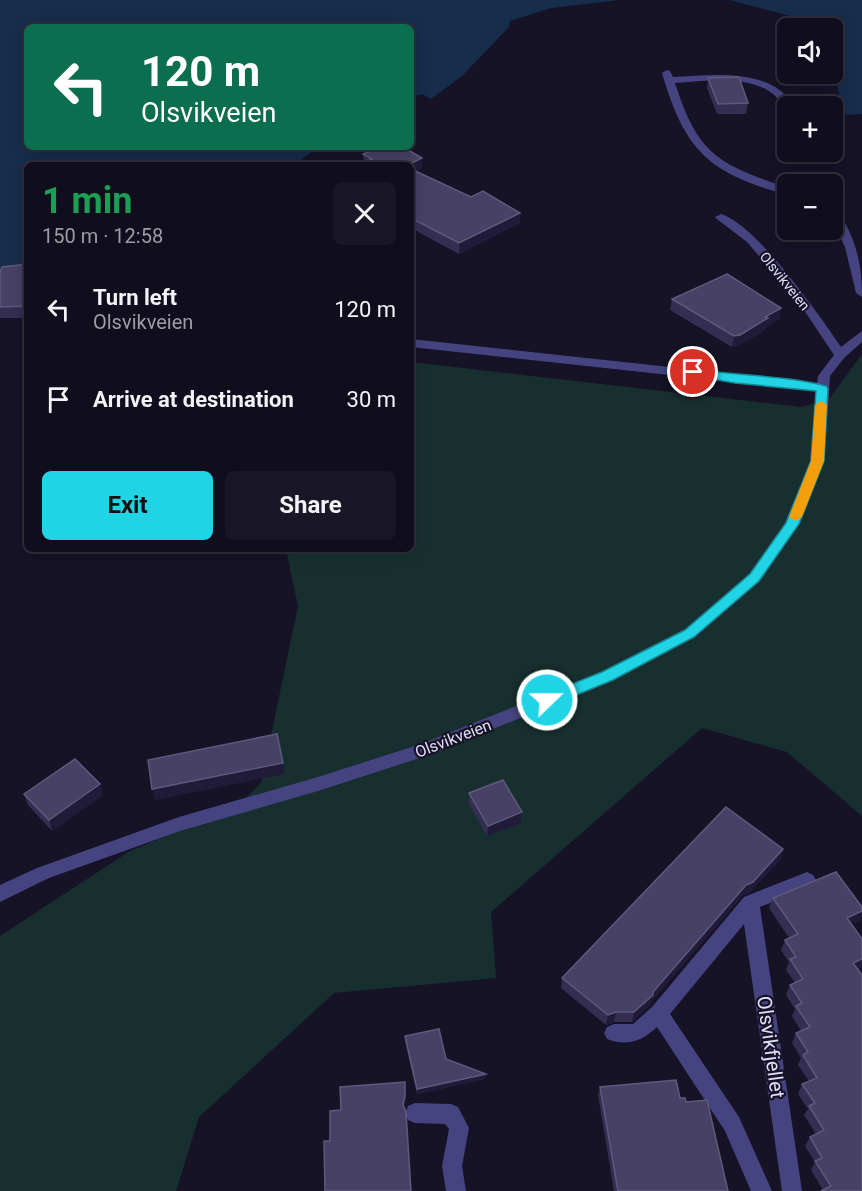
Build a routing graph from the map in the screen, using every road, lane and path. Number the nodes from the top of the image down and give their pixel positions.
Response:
1 (780, 96) edge
2 (777, 188) edge
3 (721, 217) dead end
4 (843, 231) edge
5 (862, 293) edge
6 (862, 335) edge
7 (414, 343) edge
8 (840, 355) junction
9 (822, 388) junction
10 (807, 880) dead end
11 (0, 894) edge
12 (750, 903) junction
13 (660, 1013) junction
14 (614, 1033) dead end
15 (415, 1113) dead end
16 (456, 1191) edge
17 (762, 1191) edge
18 (792, 1191) edge

1 - 2 street
3 - 8 street, Olsvikveien
4 - 5 street
6 - 8 street, Olsvikveien
7 - 9 street
8 - 9 street, Olsvikveien
9 - 11 street, Olsvikveien
10 - 12 street
12 - 13 street
12 - 18 street, Olsvikfjellet
13 - 14 street
13 - 17 street
15 - 16 street

